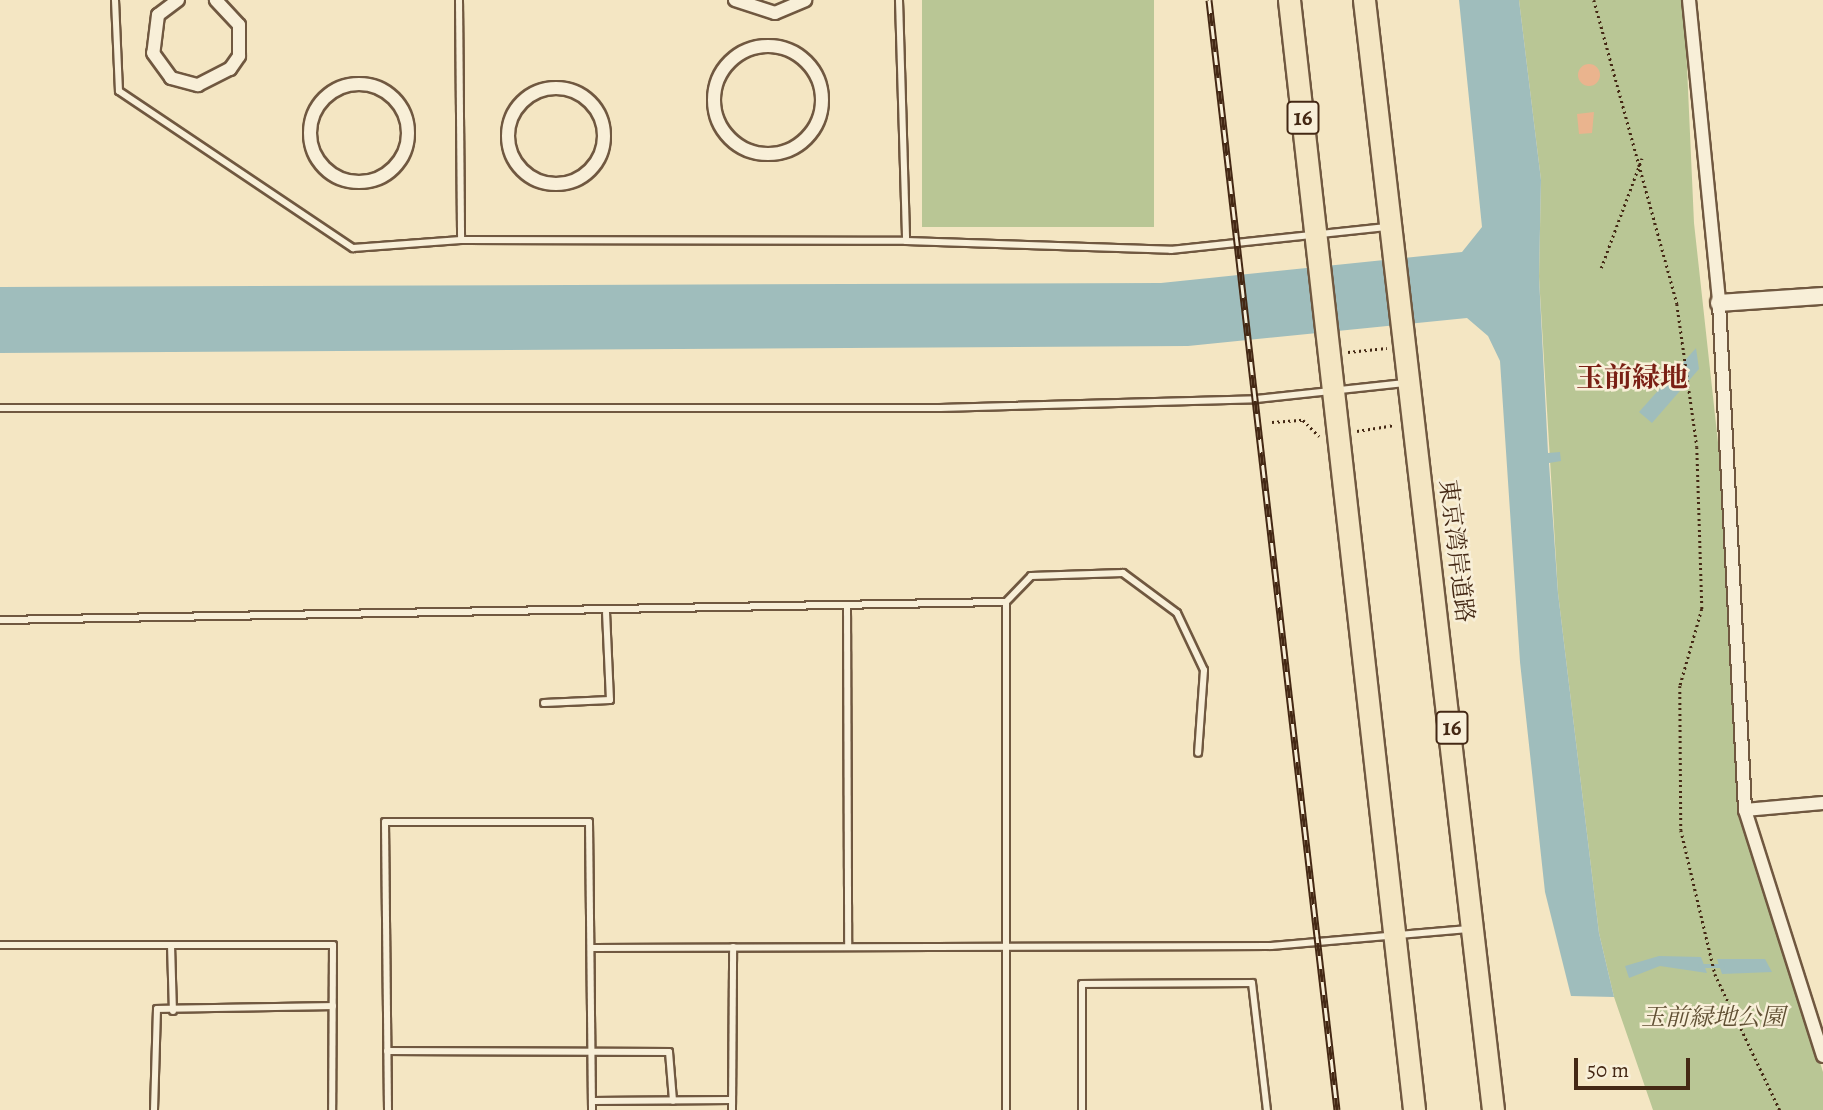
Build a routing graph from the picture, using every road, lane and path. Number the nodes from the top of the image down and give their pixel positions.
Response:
1 (115, 0) edge
2 (178, 0) edge
3 (216, 0) edge
4 (458, 0) edge
5 (735, 0) edge
6 (805, 0) edge
7 (900, 0) edge
8 (1289, 0) edge
9 (1363, 0) edge
10 (1594, 0) edge
11 (1689, 0) edge
12 (724, 67) joint
13 (514, 111) joint
14 (312, 117) joint
15 (1642, 158) junction
16 (1391, 227) junction
17 (1317, 235) junction
18 (461, 240) junction
19 (906, 241) junction
20 (1601, 268) dead end
21 (1823, 296) edge
22 (1719, 303) junction
23 (1403, 346) junction
24 (1330, 354) junction
25 (1408, 383) junction
26 (1333, 391) junction
27 (0, 408) edge
28 (1272, 422) dead end
29 (1413, 423) junction
30 (1329, 435) junction
31 (1321, 450) dead end
32 (1006, 602) junction
33 (847, 606) junction
34 (606, 613) junction
35 (0, 620) edge
36 (544, 704) dead end
37 (1198, 754) dead end
38 (1823, 803) edge
39 (1745, 810) junction
40 (1476, 928) junction
41 (1393, 939) junction
42 (0, 945) edge
43 (171, 945) junction
44 (733, 947) junction
45 (848, 947) junction
46 (1007, 947) junction
47 (592, 948) junction
48 (333, 1006) junction
49 (173, 1011) junction
50 (387, 1051) junction
51 (592, 1055) junction
52 (1823, 1056) edge
53 (732, 1100) junction
54 (592, 1101) junction
55 (642, 1101) junction
56 (673, 1101) junction
57 (154, 1110) edge
58 (332, 1110) edge
59 (388, 1110) edge
60 (592, 1110) edge
61 (643, 1110) edge
62 (732, 1110) edge
63 (1006, 1110) edge
64 (1082, 1110) edge
65 (1267, 1110) edge
66 (1414, 1110) edge
67 (1493, 1110) edge
68 (1780, 1110) edge

1 - 18 lane
2 - 3 street
4 - 18 lane
5 - 6 street
7 - 19 lane
8 - 17 highway, 16
9 - 16 highway, 東京湾岸道路 / 16
10 - 15 path
11 - 22 street
12 - 12 street
13 - 13 street
14 - 14 street
15 - 20 path
15 - 68 path
16 - 17 lane
16 - 23 highway, 東京湾岸道路 / 16
17 - 19 lane
17 - 24 highway, 16
18 - 19 lane
21 - 22 street
22 - 39 street
23 - 24 path
23 - 25 highway, 東京湾岸道路 / 16
24 - 26 highway, 16
25 - 26 lane
25 - 29 highway, 東京湾岸道路 / 16
26 - 27 lane
26 - 30 highway, 16
28 - 30 path
29 - 30 path
29 - 40 highway, 東京湾岸道路 / 16
30 - 31 path
30 - 41 highway, 16
32 - 33 lane
32 - 37 lane
32 - 46 lane
33 - 34 lane
33 - 45 lane
34 - 35 lane
34 - 36 lane
38 - 39 street
39 - 52 street
40 - 41 lane
40 - 67 highway, 東京湾岸道路 / 16
41 - 46 lane
41 - 66 highway, 16
42 - 43 lane
43 - 48 lane
43 - 49 lane
44 - 45 lane
44 - 47 lane
44 - 53 lane
45 - 46 lane
46 - 63 lane
47 - 50 lane
47 - 51 lane
48 - 49 lane
48 - 58 lane
49 - 57 lane
50 - 51 lane
50 - 59 lane
51 - 54 lane
51 - 56 lane
53 - 56 lane
53 - 62 lane
54 - 55 lane
54 - 60 lane
55 - 56 lane
55 - 61 lane
64 - 65 lane

